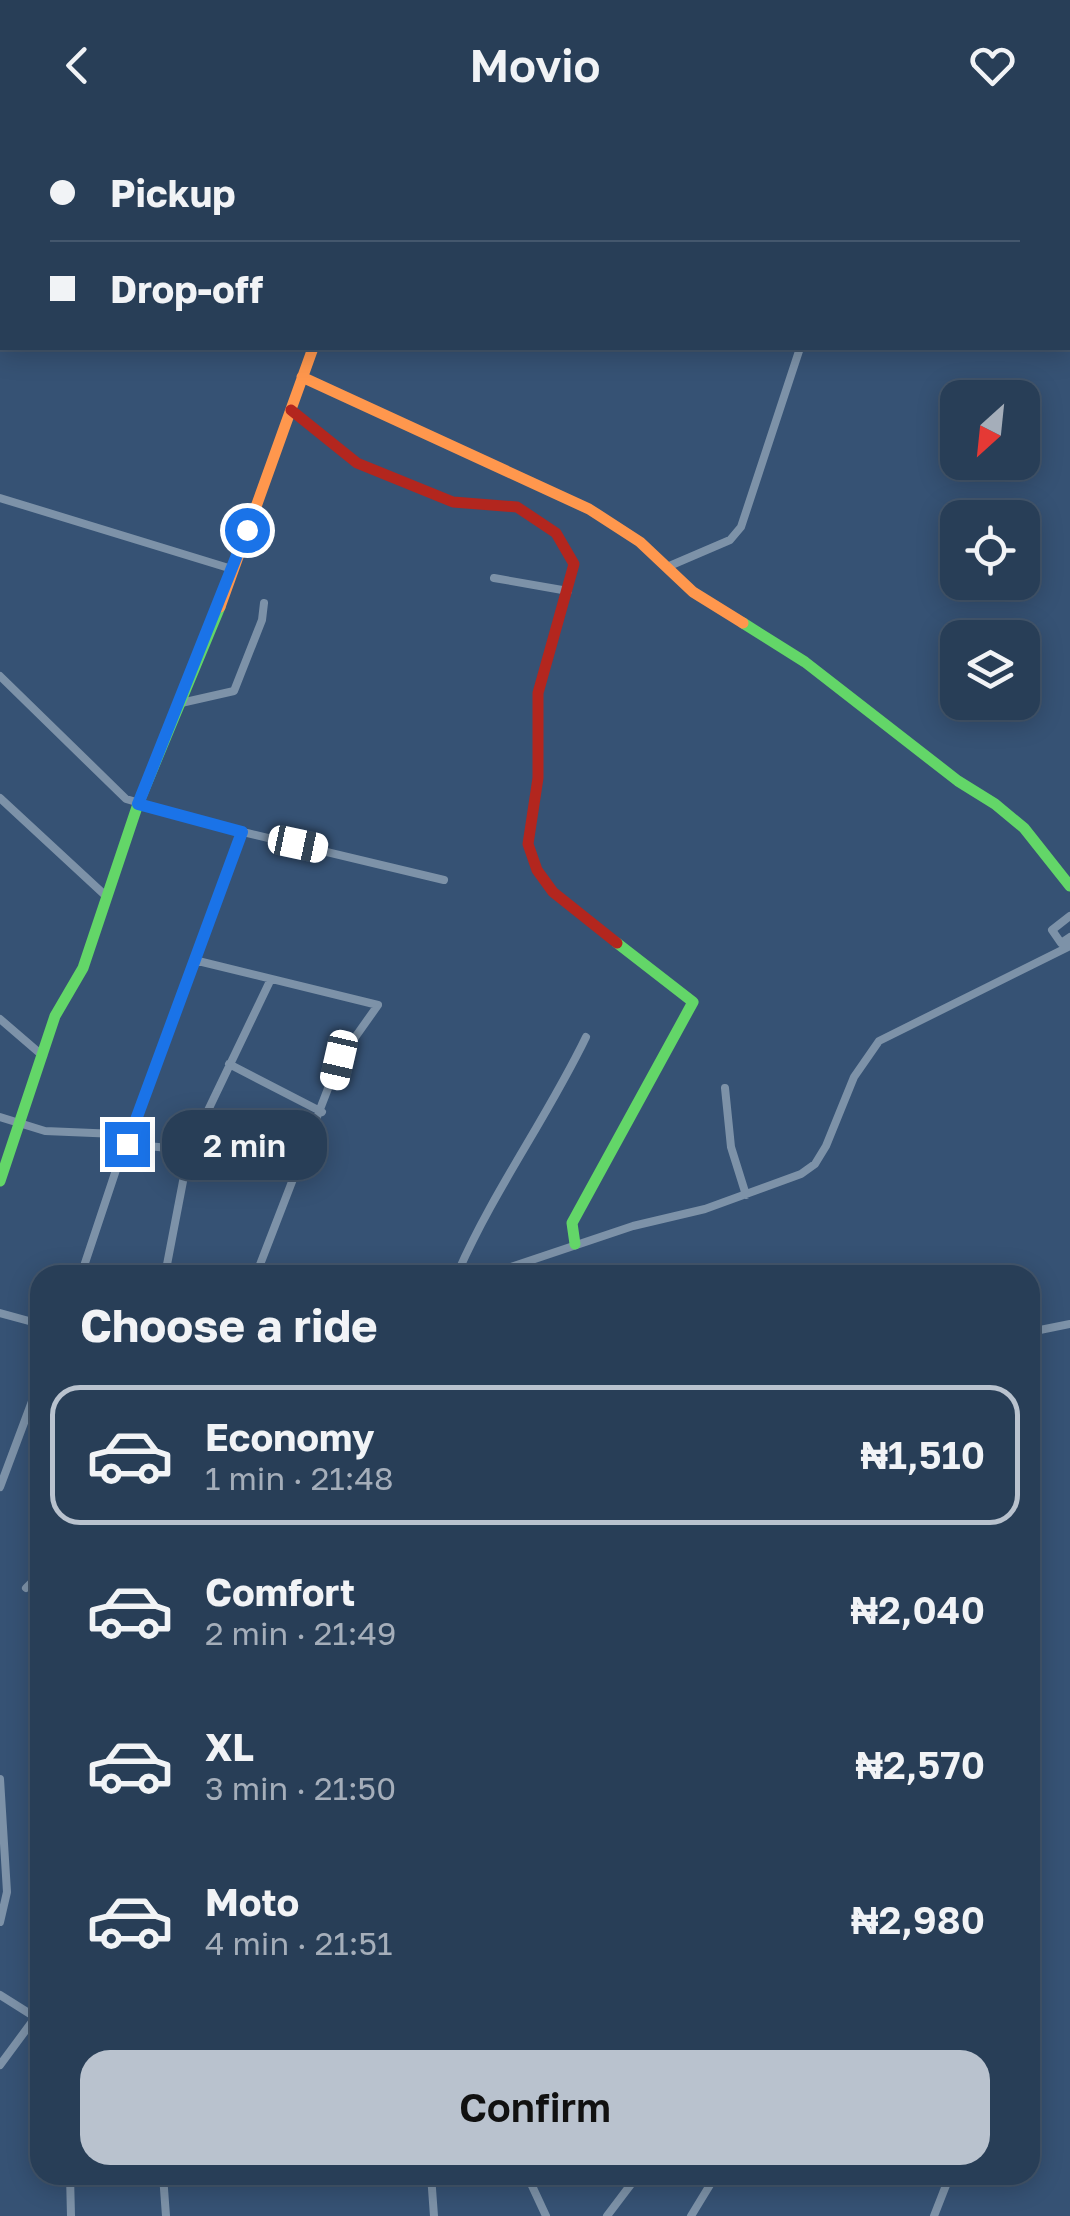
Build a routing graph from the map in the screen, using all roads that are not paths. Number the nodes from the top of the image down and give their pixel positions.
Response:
1 (312, 350) edge
2 (799, 350) edge
3 (302, 378) junction
4 (291, 410) junction
5 (0, 498) edge
6 (667, 567) junction
7 (232, 569) junction
8 (494, 578) dead end
9 (570, 591) junction
10 (264, 604) dead end
11 (0, 676) edge
12 (180, 703) junction
13 (0, 798) edge
14 (138, 804) junction
15 (242, 832) junction
16 (444, 880) dead end
17 (1070, 886) edge
18 (106, 897) junction
19 (1070, 916) edge
20 (1070, 937) edge
21 (1070, 946) edge
22 (194, 960) junction
23 (270, 981) junction
24 (0, 1019) edge
25 (586, 1037) dead end
26 (43, 1056) junction
27 (229, 1064) junction
28 (725, 1088) dead end
29 (322, 1112) junction
30 (0, 1117) edge
31 (18, 1126) junction
32 (127, 1144) junction
33 (189, 1150) junction
34 (0, 1181) edge
35 (746, 1195) junction
36 (576, 1244) junction
37 (85, 1265) edge
38 (167, 1265) edge
39 (260, 1265) edge
40 (459, 1265) edge
41 (516, 1265) edge
42 (0, 1312) edge
43 (30, 1321) edge
44 (1070, 1324) edge
45 (1040, 1330) edge
46 (30, 1405) edge
47 (28, 1410) joint
48 (0, 1486) edge
49 (30, 1584) edge
50 (26, 1588) dead end
51 (0, 1779) edge
52 (0, 1922) edge
53 (0, 1994) edge
54 (30, 2010) edge
55 (30, 2025) edge
56 (0, 2064) edge
57 (70, 2185) edge
58 (164, 2185) edge
59 (432, 2185) edge
60 (532, 2185) edge
61 (630, 2185) edge
62 (710, 2185) edge
63 (946, 2185) edge
64 (70, 2216) edge
65 (166, 2216) edge
66 (434, 2216) edge
67 (546, 2216) edge
68 (607, 2216) edge
69 (691, 2216) edge
70 (934, 2216) edge

1 - 3 street
2 - 6 street
3 - 4 street
3 - 6 street
4 - 7 street
4 - 9 street
5 - 7 street
6 - 17 street
7 - 12 street
8 - 9 street
9 - 36 street
10 - 12 street
11 - 14 street
12 - 14 street
13 - 18 street
14 - 15 street
14 - 18 street
15 - 16 street
15 - 22 street
18 - 26 street
19 - 20 street
21 - 35 street
22 - 23 street
22 - 32 street
23 - 27 street
23 - 29 street
24 - 26 street
25 - 40 street
26 - 31 street
27 - 29 street
27 - 33 street
28 - 35 street
29 - 39 street
30 - 31 street
31 - 32 street
31 - 34 street
32 - 33 street
32 - 37 street
33 - 38 street
35 - 36 street
36 - 41 street
42 - 43 street
44 - 45 street
46 - 47 street
47 - 48 street
49 - 50 street
51 - 52 street
53 - 54 street
55 - 56 street
57 - 64 street
58 - 65 street
59 - 66 street
60 - 67 street
61 - 68 street
62 - 69 street
63 - 70 street

